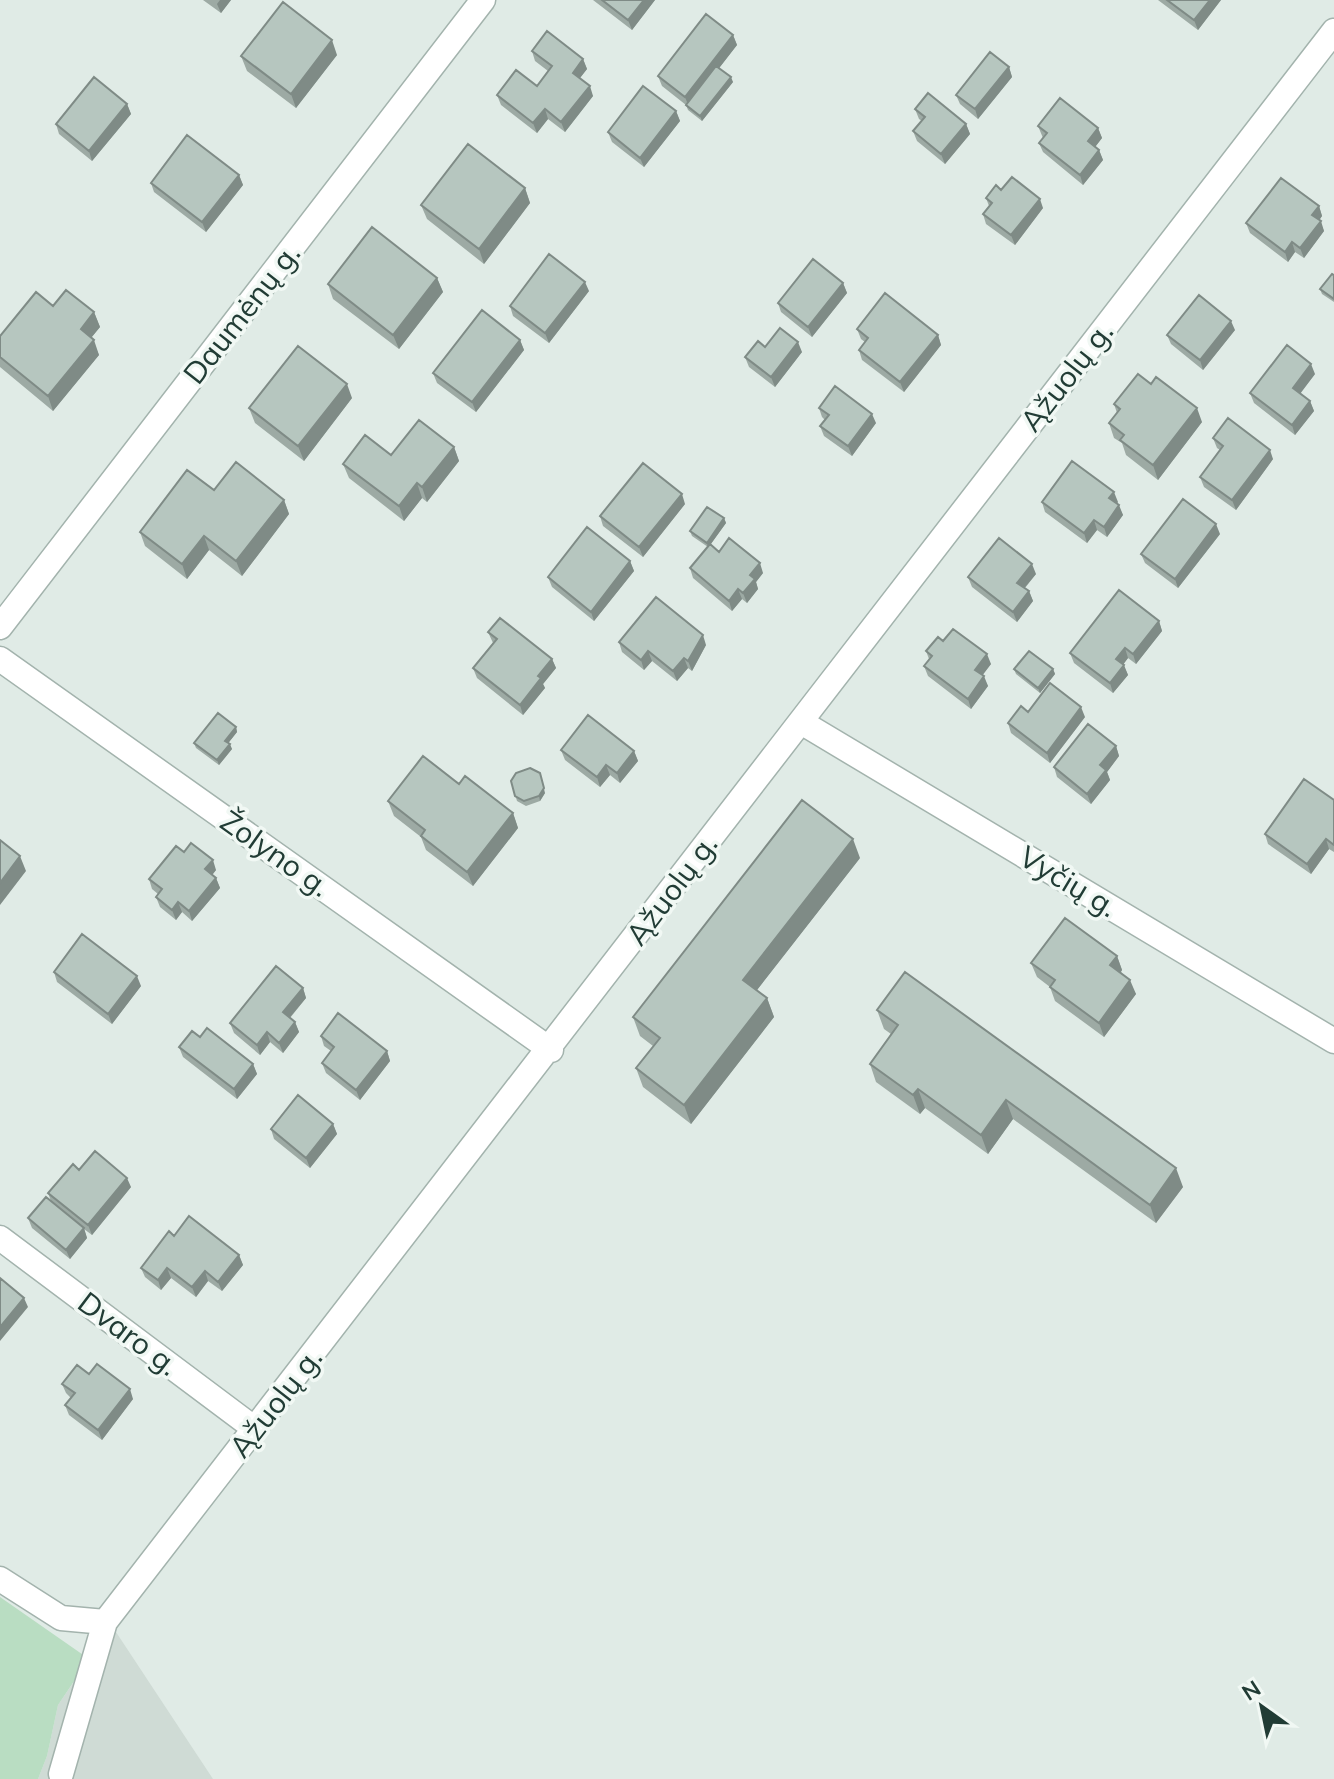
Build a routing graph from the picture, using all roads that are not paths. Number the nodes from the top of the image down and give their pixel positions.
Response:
1 (483, 0) edge
2 (1334, 31) edge
3 (0, 627) edge
4 (0, 659) edge
5 (801, 722) junction
6 (1334, 1041) edge
7 (551, 1050) junction
8 (0, 1238) edge
9 (255, 1429) junction
10 (0, 1579) edge
11 (105, 1622) junction
12 (61, 1774) dead end

1 - 3 street, Daumėnų g.
2 - 5 street, Ąžuolų g.
4 - 7 street, Žolyno g.
5 - 6 street, Vyčių g.
5 - 7 street, Ąžuolų g.
7 - 9 street, Ąžuolų g.
8 - 9 street, Dvaro g.
9 - 11 street, Ąžuolų g.
10 - 11 street
11 - 12 street, Ąžuolų g.

